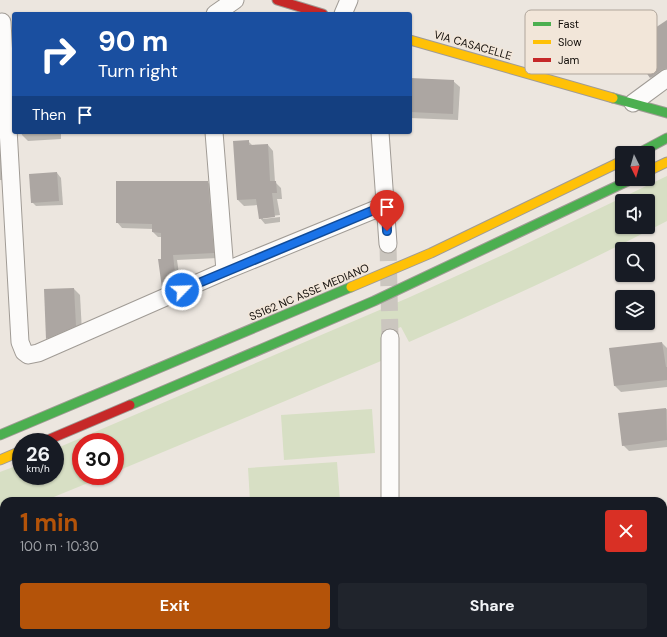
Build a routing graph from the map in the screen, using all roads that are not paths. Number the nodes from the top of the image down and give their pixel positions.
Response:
1 (235, 0) edge
2 (277, 0) edge
3 (349, 0) edge
4 (218, 12) edge
5 (316, 12) edge
6 (344, 12) edge
7 (2, 22) dead end
8 (412, 41) edge
9 (525, 72) edge
10 (530, 74) edge
11 (667, 78) edge
12 (633, 103) junction
13 (667, 113) edge
14 (214, 134) edge
15 (380, 134) edge
16 (667, 138) edge
17 (653, 146) edge
18 (667, 162) edge
19 (615, 164) edge
20 (655, 168) edge
21 (617, 186) edge
22 (386, 205) junction
23 (388, 244) tunnel mouth
24 (225, 271) junction
25 (390, 338) tunnel mouth
26 (64, 433) edge
27 (0, 435) edge
28 (12, 455) edge
29 (0, 460) edge
30 (390, 497) edge

1 - 4 street
2 - 5 main road
3 - 6 street
7 - 24 street
8 - 9 main road, VIA CASACELLE
10 - 12 main road, VIA CASACELLE
11 - 12 street
12 - 13 main road, VIA CASACELLE
14 - 24 street
15 - 22 street
16 - 17 main road
18 - 20 main road
19 - 27 main road, SS162 NC ASSE MEDIANO
21 - 26 main road
22 - 23 street
22 - 24 street
25 - 30 street
28 - 29 main road

